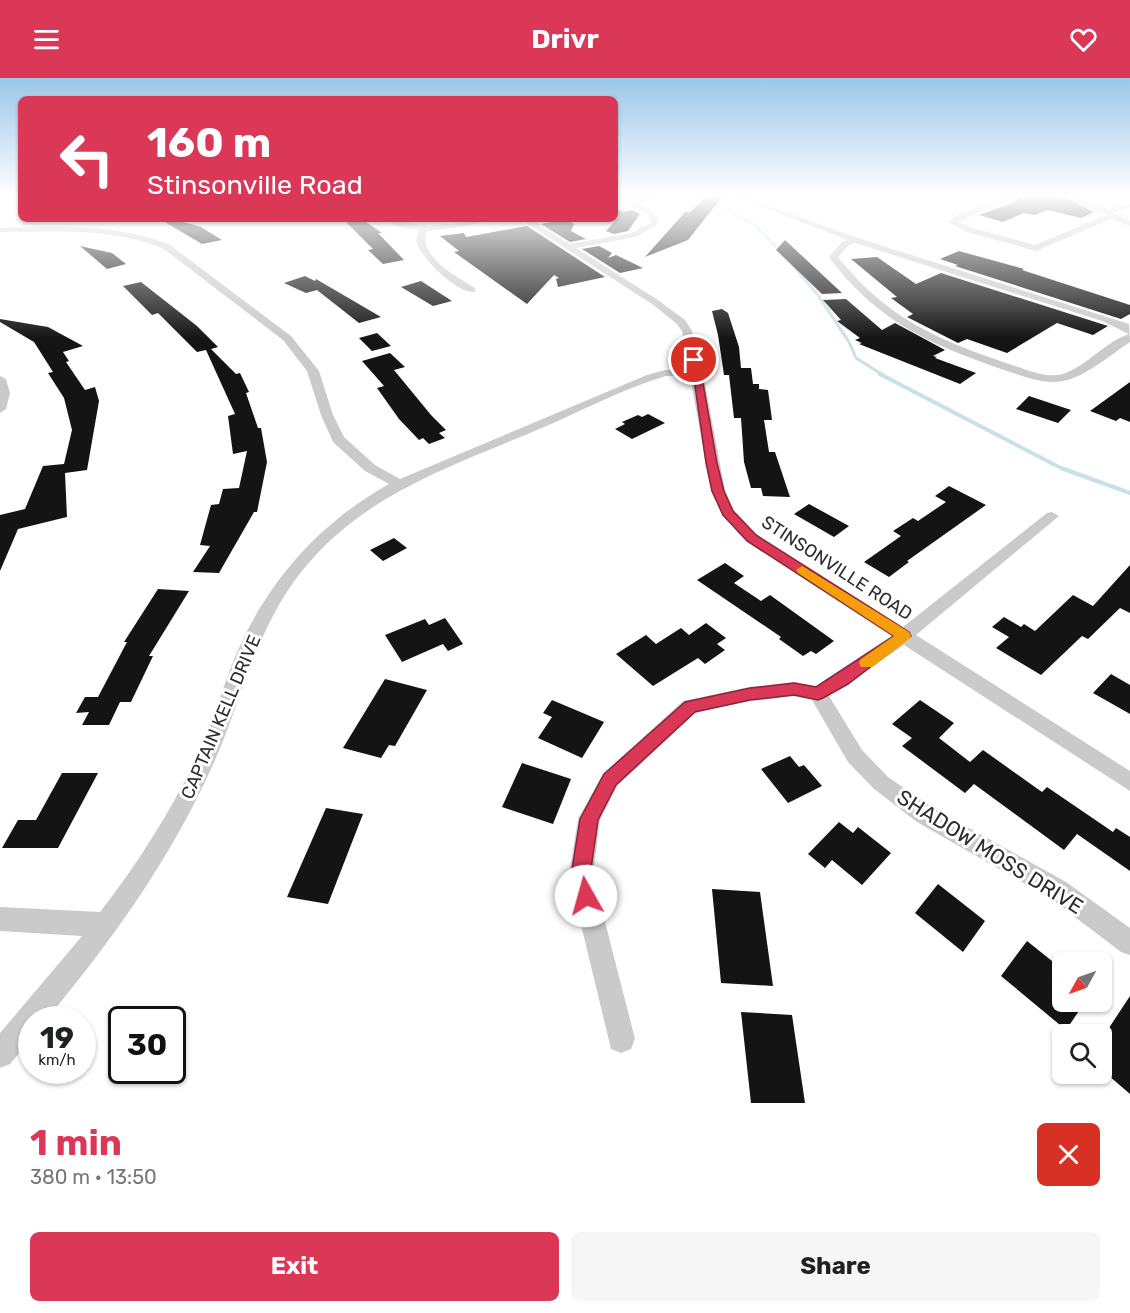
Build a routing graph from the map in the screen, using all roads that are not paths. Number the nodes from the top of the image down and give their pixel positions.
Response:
1 (160, 244) edge
2 (421, 244) edge
3 (563, 244) edge
4 (585, 244) edge
5 (845, 244) edge
6 (867, 244) edge
7 (1021, 244) edge
8 (1047, 244) edge
9 (568, 247) junction
10 (472, 290) dead end
11 (1130, 330) edge
12 (1130, 337) edge
13 (697, 373) junction
14 (0, 379) edge
15 (0, 409) edge
16 (399, 484) junction
17 (1052, 516) dead end
18 (904, 636) junction
19 (818, 694) junction
20 (1130, 782) edge
21 (0, 920) edge
22 (106, 925) junction
23 (1130, 943) edge
24 (621, 1039) dead end
25 (0, 1054) edge

1 - 16 street
2 - 10 street
3 - 9 street, STINSONVILLE ROAD
4 - 9 street
5 - 12 street
6 - 11 street
7 - 8 street
9 - 13 street, STINSONVILLE ROAD
13 - 16 street, CAPTAIN KELL DRIVE
13 - 18 street, STINSONVILLE ROAD
14 - 15 street
16 - 22 street, CAPTAIN KELL DRIVE
17 - 18 street
18 - 19 street
18 - 20 street, STINSONVILLE ROAD
19 - 23 street, SHADOW MOSS DRIVE
19 - 24 street
21 - 22 street
22 - 25 street, CAPTAIN KELL DRIVE

